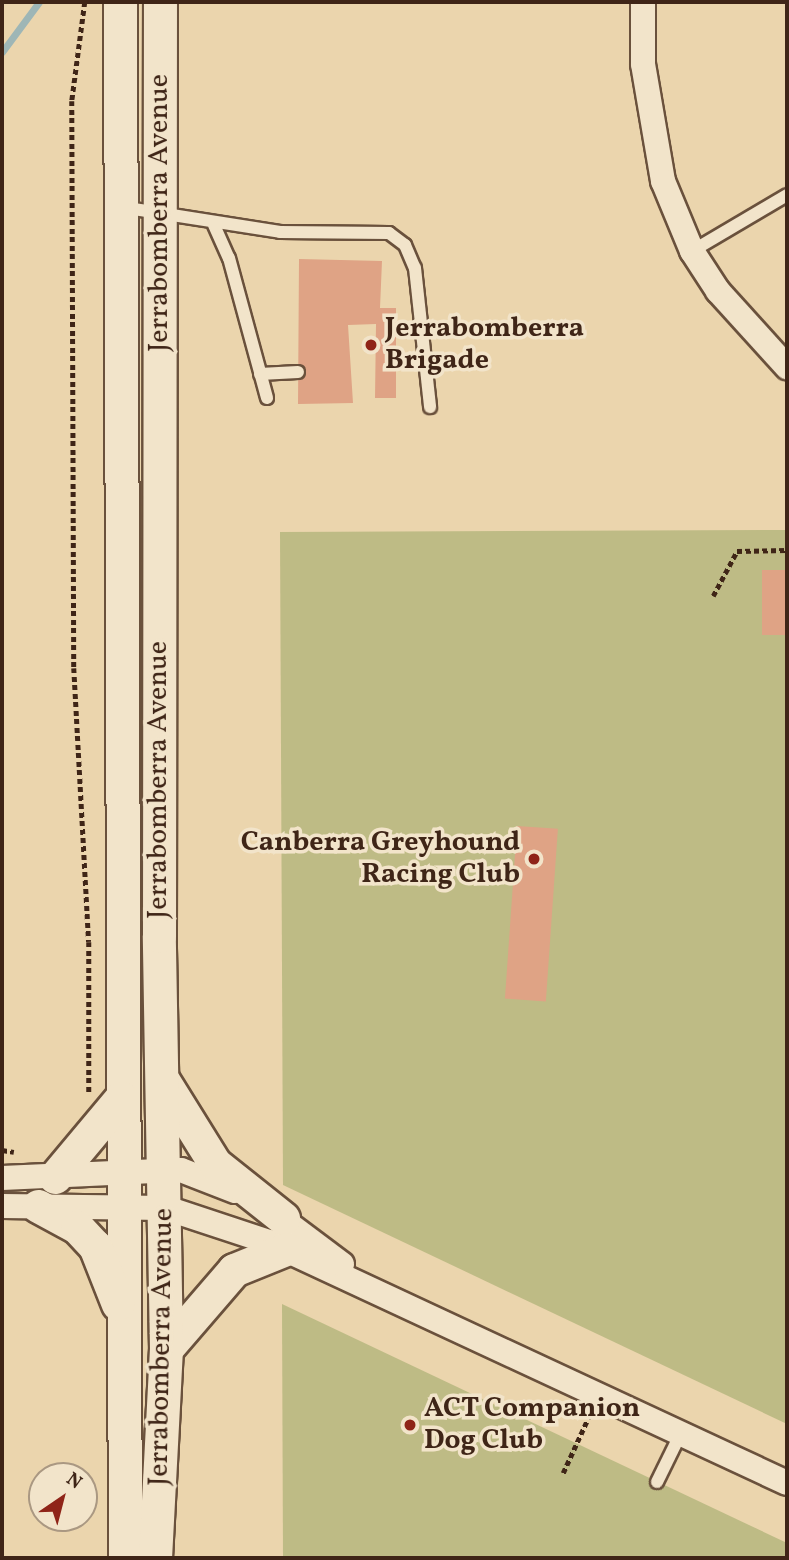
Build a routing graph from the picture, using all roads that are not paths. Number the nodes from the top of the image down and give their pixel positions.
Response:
1 (120, 2) edge
2 (160, 2) edge
3 (643, 2) edge
4 (787, 195) edge
5 (121, 206) junction
6 (160, 212) junction
7 (214, 225) junction
8 (691, 251) junction
9 (787, 367) edge
10 (298, 372) dead end
11 (260, 374) junction
12 (267, 398) dead end
13 (430, 407) dead end
14 (160, 1074) junction
15 (104, 1099) junction
16 (126, 1170) junction
17 (164, 1170) junction
18 (55, 1177) junction
19 (2, 1178) edge
20 (126, 1204) junction
21 (2, 1206) edge
22 (38, 1206) junction
23 (166, 1208) junction
24 (285, 1233) junction
25 (123, 1316) junction
26 (166, 1349) junction
27 (681, 1433) junction
28 (657, 1482) dead end
29 (787, 1483) edge
30 (125, 1558) edge
31 (155, 1558) edge

1 - 5 street, Jerrabomberra Avenue
2 - 6 street, Jerrabomberra Avenue
3 - 8 street
4 - 8 lane
5 - 6 lane
5 - 15 street, Jerrabomberra Avenue
6 - 7 lane
6 - 14 street, Jerrabomberra Avenue
7 - 11 lane
7 - 13 lane
8 - 9 street
10 - 11 lane
11 - 12 lane
14 - 17 street, Jerrabomberra Avenue
14 - 24 street
15 - 16 street, Jerrabomberra Avenue
15 - 18 street
16 - 17 street
16 - 18 street
16 - 20 street, Jerrabomberra Avenue
17 - 23 street, Jerrabomberra Avenue
17 - 24 street
18 - 19 street
20 - 22 street
20 - 23 street
20 - 25 street, Jerrabomberra Avenue
21 - 22 street
22 - 25 street
23 - 24 street
23 - 26 street, Jerrabomberra Avenue
24 - 26 street
24 - 27 street
25 - 30 street, Jerrabomberra Avenue
26 - 31 street, Jerrabomberra Avenue
27 - 28 lane
27 - 29 street

